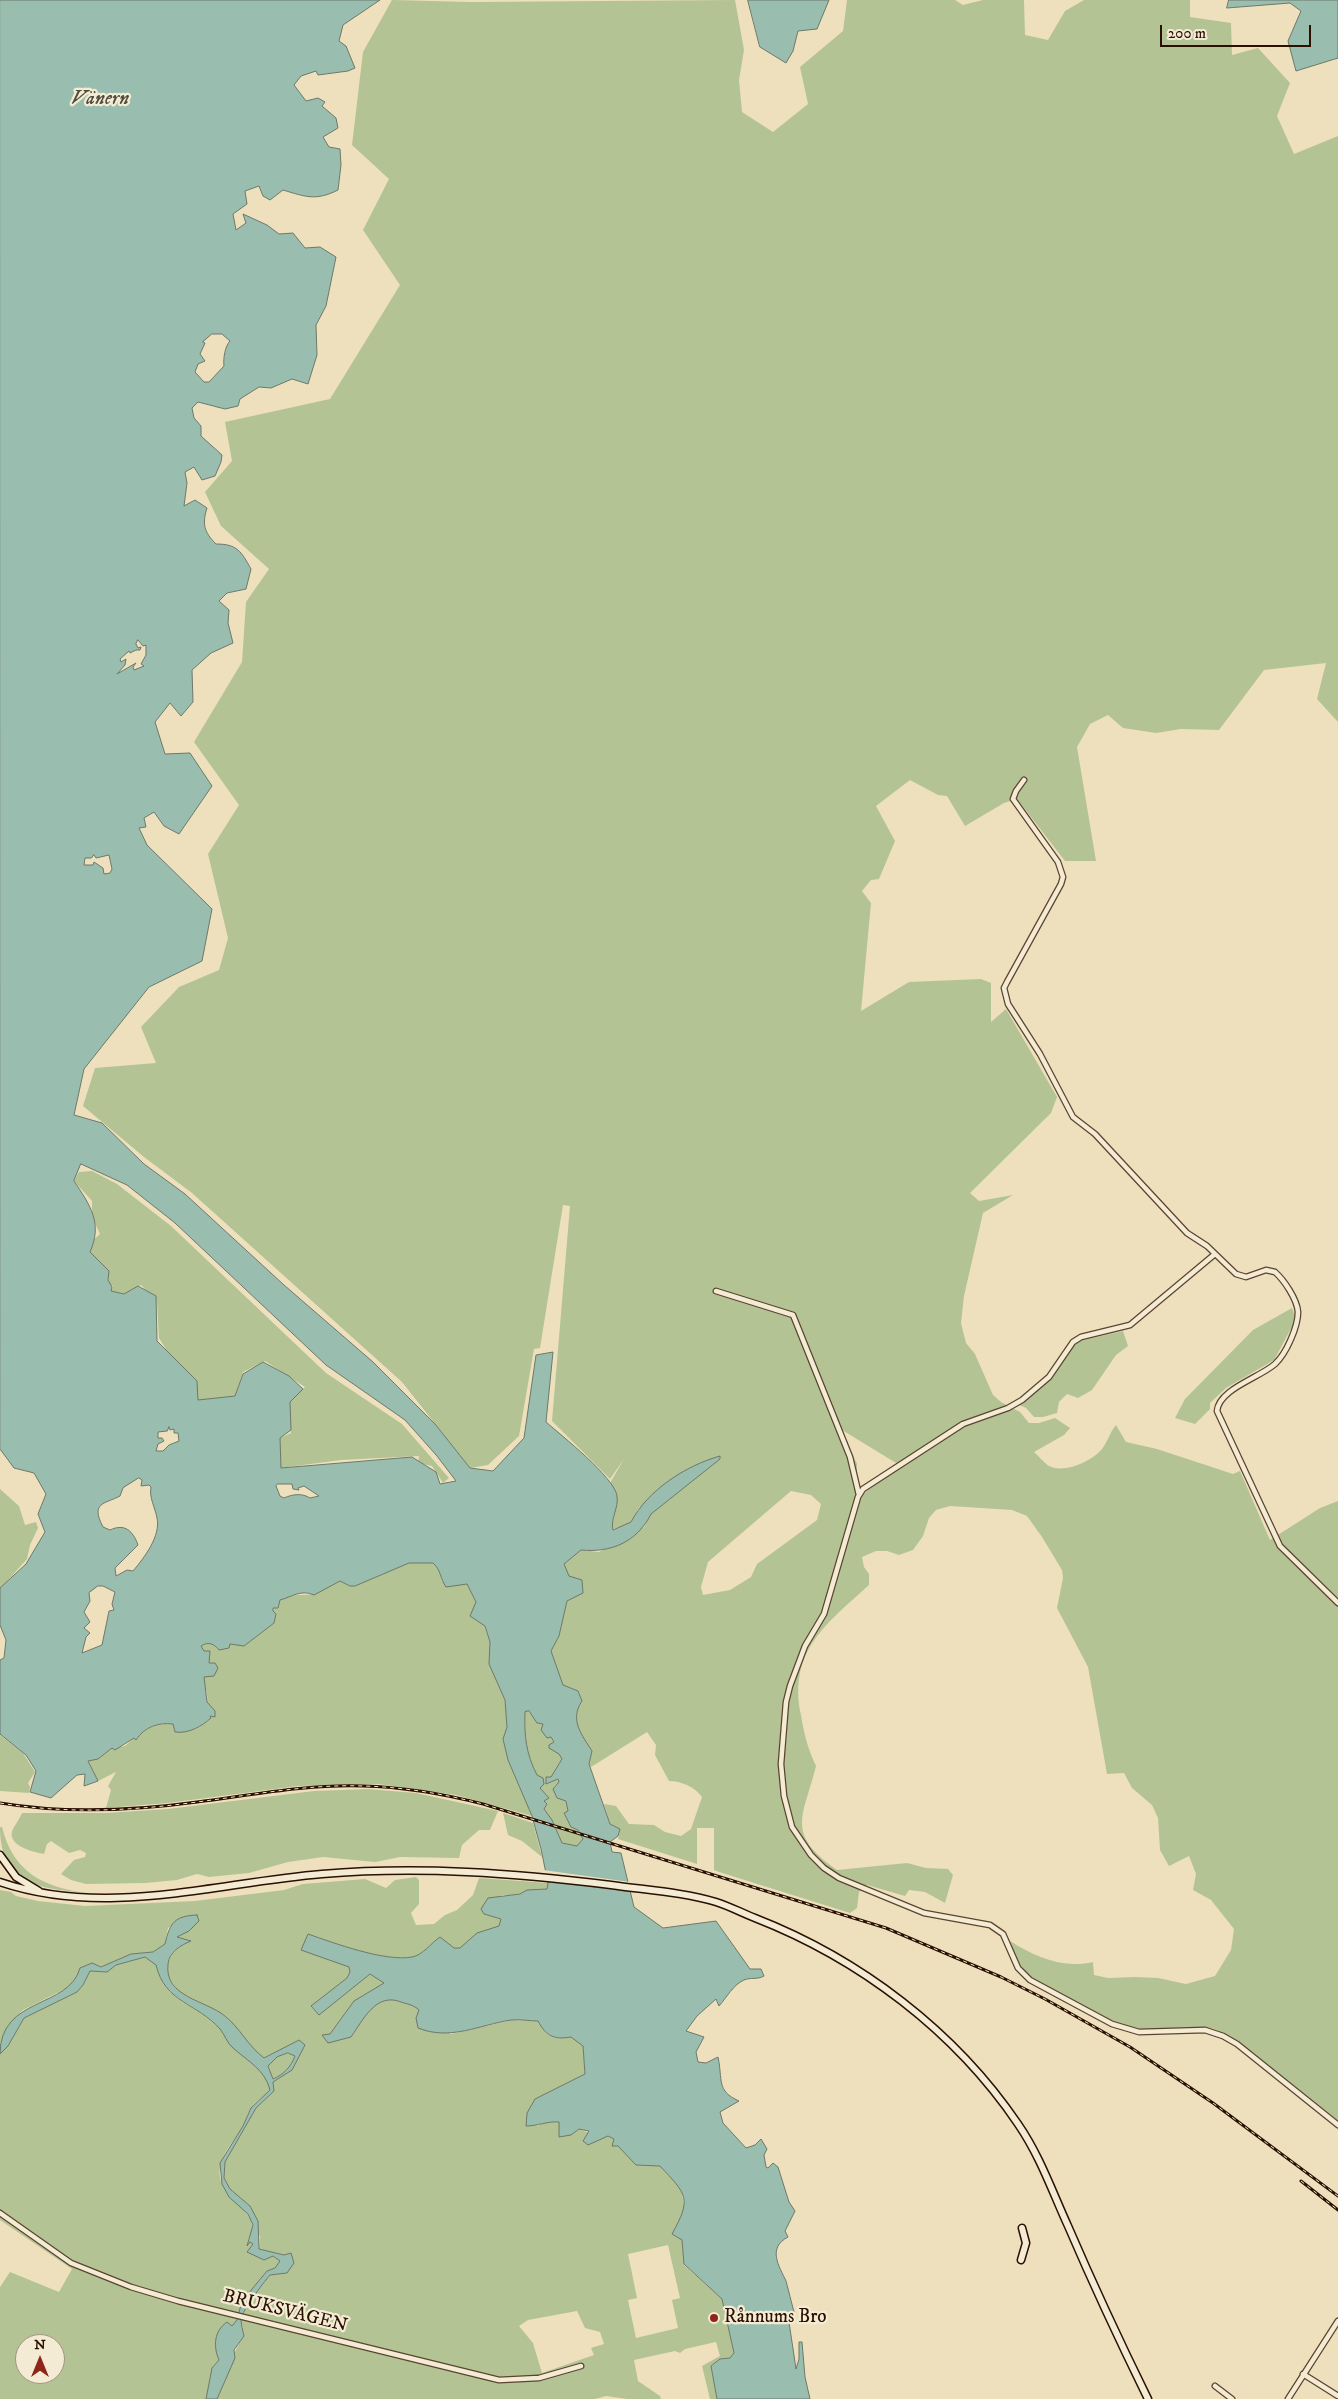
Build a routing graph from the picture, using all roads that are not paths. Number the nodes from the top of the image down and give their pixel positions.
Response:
1 (1024, 780) dead end
2 (1215, 1254) junction
3 (716, 1291) dead end
4 (859, 1495) junction
5 (1338, 1603) edge
6 (0, 1855) edge
7 (1, 1883) edge
8 (45, 1894) junction
9 (1338, 2125) edge
10 (0, 2213) edge
11 (1022, 2228) dead end
12 (1021, 2260) dead end
13 (1338, 2321) edge
14 (581, 2366) dead end
15 (1303, 2374) junction
16 (1216, 2386) dead end
17 (1147, 2396) edge
18 (1338, 2396) edge
19 (1232, 2399) edge
20 (1288, 2399) edge

1 - 2 street
2 - 4 street
2 - 5 street
3 - 4 street
4 - 9 street
6 - 8 street
7 - 8 street
8 - 17 street
10 - 14 street, BRUKSVÄGEN
11 - 12 street
13 - 15 street
15 - 18 street
15 - 20 street
16 - 19 street

